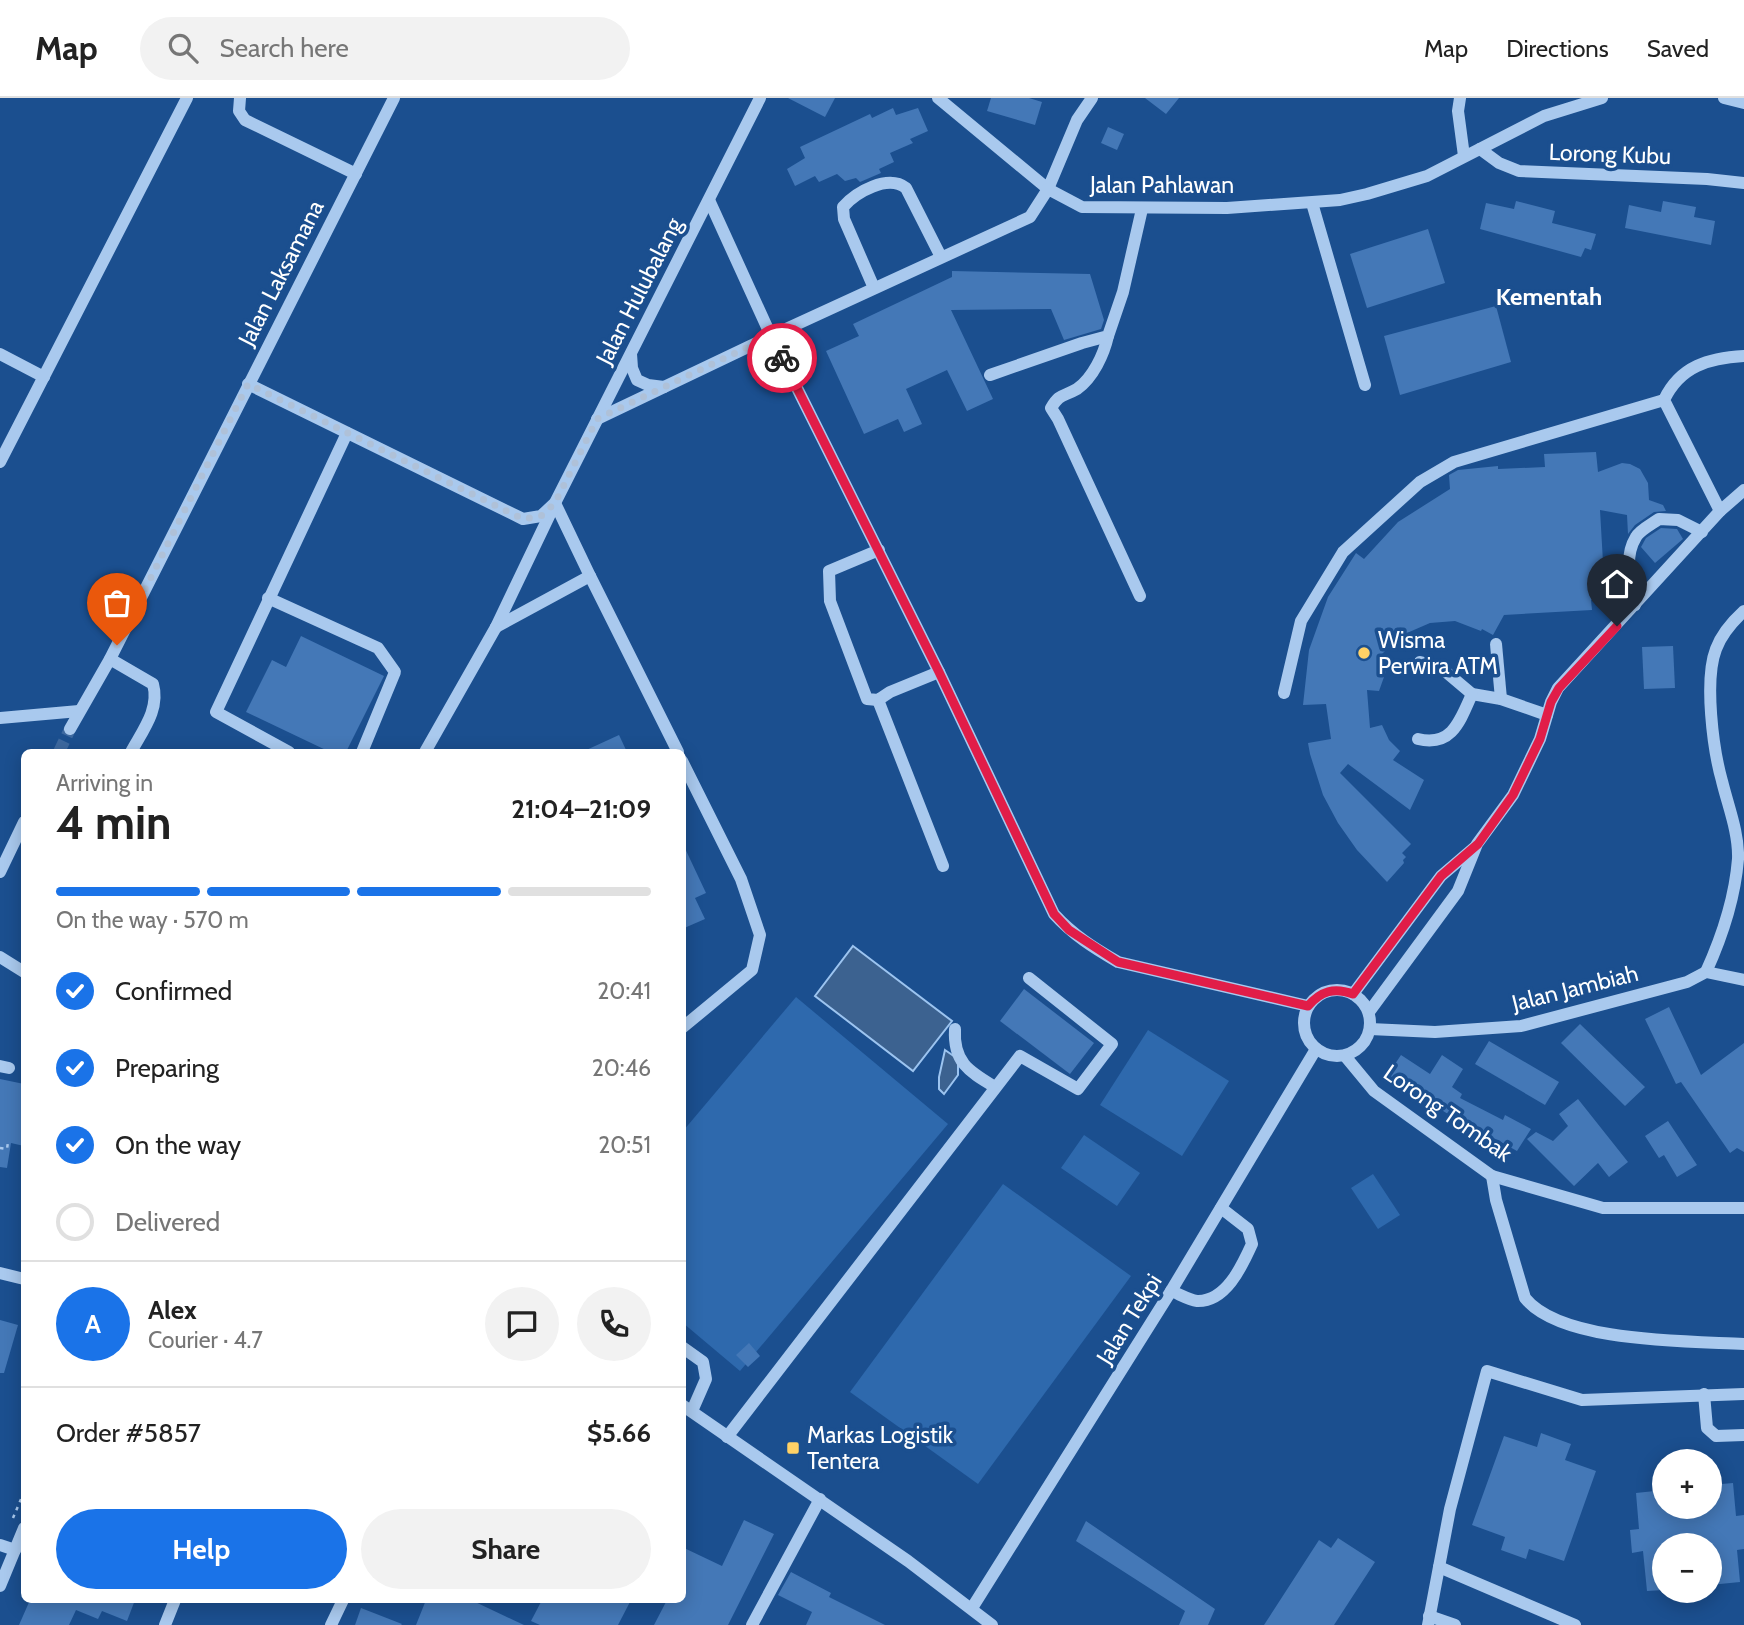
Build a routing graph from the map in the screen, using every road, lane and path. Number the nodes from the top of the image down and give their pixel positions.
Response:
1 (187, 98) edge
2 (240, 98) edge
3 (394, 98) edge
4 (760, 98) edge
5 (938, 98) edge
6 (1093, 98) edge
7 (1460, 98) edge
8 (1602, 98) edge
9 (1724, 98) edge
10 (1744, 103) edge
11 (1480, 149) junction
12 (1464, 156) junction
13 (356, 174) junction
14 (1744, 183) edge
15 (1048, 189) junction
16 (709, 200) junction
17 (1312, 203) junction
18 (1142, 209) junction
19 (941, 257) junction
20 (874, 288) junction
21 (771, 336) junction
22 (1108, 336) junction
23 (0, 354) edge
24 (631, 354) junction
25 (1744, 356) edge
26 (990, 375) dead end
27 (44, 377) junction
28 (248, 384) junction
29 (1365, 385) dead end
30 (666, 387) junction
31 (1664, 400) junction
32 (597, 419) junction
33 (347, 433) junction
34 (0, 462) edge
35 (1744, 490) edge
36 (555, 503) junction
37 (1720, 512) junction
38 (1702, 532) junction
39 (879, 550) junction
40 (590, 576) junction
41 (1140, 596) dead end
42 (268, 598) junction
43 (1635, 605) junction
44 (1744, 611) edge
45 (496, 627) junction
46 (1496, 644) dead end
47 (110, 659) junction
48 (1420, 662) dead end
49 (939, 672) junction
50 (1284, 692) dead end
51 (1472, 694) junction
52 (1501, 699) junction
53 (878, 700) junction
54 (79, 711) junction
55 (1547, 715) junction
56 (0, 718) edge
57 (70, 729) tunnel mouth
58 (1418, 739) dead end
59 (133, 749) edge
60 (284, 749) edge
61 (363, 749) edge
62 (427, 749) edge
63 (676, 749) edge
64 (686, 769) edge
65 (21, 828) edge
66 (1478, 844) junction
67 (943, 866) dead end
68 (0, 872) edge
69 (0, 957) edge
70 (21, 970) edge
71 (1706, 972) junction
72 (1029, 978) dead end
73 (1744, 980) edge
74 (1353, 994) junction
75 (1308, 1006) junction
76 (1369, 1012) junction
77 (686, 1025) edge
78 (955, 1029) dead end
79 (1370, 1029) junction
80 (1316, 1049) junction
81 (1345, 1056) junction
82 (995, 1087) junction
83 (8, 1142) dead end
84 (0, 1147) edge
85 (1492, 1176) junction
86 (1221, 1208) junction
87 (1744, 1208) edge
88 (0, 1273) edge
89 (21, 1278) edge
90 (1171, 1291) junction
91 (1744, 1344) edge
92 (686, 1351) edge
93 (1704, 1394) junction
94 (1744, 1394) edge
95 (687, 1408) edge
96 (1744, 1435) edge
97 (727, 1437) junction
98 (820, 1499) junction
99 (21, 1535) edge
100 (0, 1545) edge
101 (15, 1550) junction
102 (1439, 1567) junction
103 (0, 1586) edge
104 (174, 1603) edge
105 (341, 1603) edge
106 (972, 1608) junction
107 (1429, 1620) edge
108 (165, 1625) edge
109 (331, 1625) edge
110 (752, 1625) edge
111 (992, 1625) edge
112 (1455, 1625) edge
113 (1575, 1625) edge

1 - 27 street
2 - 13 street
3 - 13 street, Jalan Laksamana
4 - 16 street, Jalan Hulubalang
5 - 15 street, Jalan Pahlawan
6 - 15 street
7 - 12 street
8 - 11 street, Jalan Pahlawan
9 - 10 street
11 - 12 street, Jalan Pahlawan
11 - 14 street, Lorong Kubu
12 - 17 street, Jalan Pahlawan
13 - 28 street, Jalan Laksamana
15 - 18 street, Jalan Pahlawan
15 - 19 street
16 - 21 street
16 - 24 street, Jalan Hulubalang
17 - 18 street, Jalan Pahlawan
17 - 29 street
18 - 22 street
19 - 20 street
19 - 20 street
20 - 21 street
21 - 30 street
21 - 39 street
22 - 26 street
22 - 41 street
23 - 27 street
24 - 30 street
24 - 32 street, Jalan Hulubalang
25 - 31 street
27 - 34 street
28 - 33 street
28 - 47 street, Jalan Laksamana
30 - 32 street
31 - 37 street
31 - 50 street
32 - 36 street, Jalan Hulubalang
33 - 36 street
33 - 42 street
35 - 37 street
36 - 40 street
36 - 45 street, Jalan Hulubalang
37 - 38 street
38 - 43 street
38 - 43 street
39 - 49 street
39 - 53 street
40 - 45 street
40 - 63 street
42 - 60 street
42 - 61 street
43 - 55 street
44 - 71 street
45 - 62 street, Jalan Hulubalang
46 - 52 street
47 - 54 street, Jalan Laksamana
47 - 59 street
48 - 51 street
49 - 53 street
49 - 75 street
51 - 52 street
51 - 58 street
52 - 55 street
53 - 67 street
54 - 56 street
54 - 57 street, Jalan Laksamana
55 - 66 street
64 - 77 street
65 - 68 street
66 - 74 street
66 - 76 street
69 - 70 street
71 - 73 street
71 - 79 street, Jalan Jambiah
72 - 82 street
74 - 75 street
74 - 76 street
75 - 80 street
76 - 79 street
78 - 82 street
79 - 81 street
80 - 81 street
80 - 86 street, Jalan Tekpi
81 - 85 street, Lorong Tombak
82 - 97 street
83 - 84 path
85 - 87 street, Lorong Tombak
85 - 91 street
86 - 90 street, Jalan Tekpi
86 - 90 street
88 - 89 street
90 - 106 street, Jalan Tekpi
92 - 95 street
93 - 94 street
93 - 96 street
93 - 102 street
95 - 97 street
97 - 98 street
98 - 106 street
98 - 110 street
99 - 101 street
100 - 101 street
101 - 103 street
102 - 107 street
102 - 113 street
104 - 108 street
105 - 109 street
106 - 111 street
107 - 112 street

